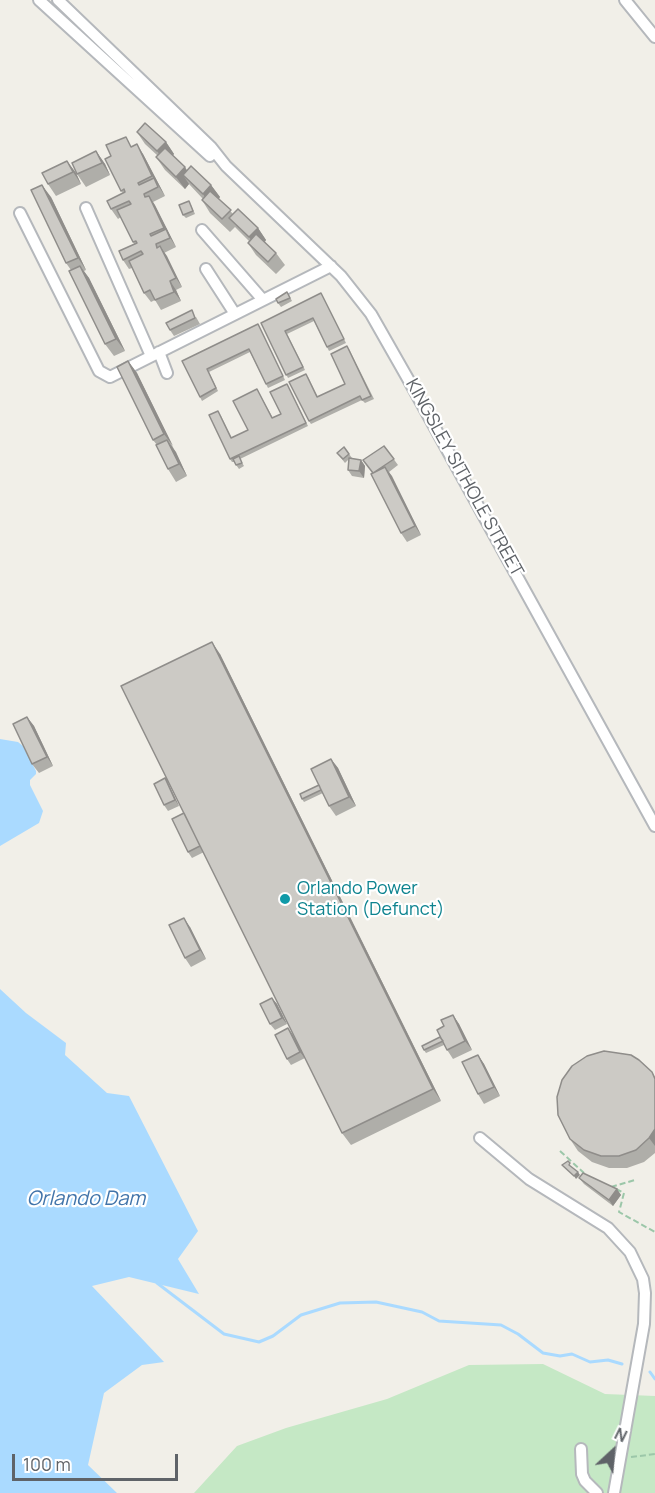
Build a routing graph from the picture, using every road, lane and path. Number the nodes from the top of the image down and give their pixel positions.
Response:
1 (39, 0) edge
2 (57, 0) edge
3 (625, 0) edge
4 (655, 37) edge
5 (225, 166) junction
6 (86, 208) dead end
7 (20, 213) dead end
8 (202, 230) dead end
9 (332, 266) junction
10 (206, 269) dead end
11 (263, 300) junction
12 (236, 314) junction
13 (155, 354) junction
14 (167, 373) dead end
15 (655, 826) edge
16 (480, 1138) dead end
17 (560, 1151) dead end
18 (585, 1174) edge
19 (635, 1180) dead end
20 (603, 1183) edge
21 (611, 1187) junction
22 (655, 1232) edge
23 (581, 1449) dead end
24 (655, 1454) edge
25 (619, 1466) junction
26 (597, 1493) edge
27 (614, 1493) edge

1 - 5 street, KINGSLEY SITHOLE STREET
2 - 5 street, KINGSLEY SITHOLE STREET
3 - 4 street
5 - 9 street, KINGSLEY SITHOLE STREET
6 - 13 street
7 - 13 street
8 - 11 street
9 - 11 street
9 - 15 street, KINGSLEY SITHOLE STREET
10 - 12 street
11 - 12 street
12 - 13 street
13 - 14 street
16 - 25 street
17 - 18 path
19 - 21 path
20 - 21 path
21 - 22 path
23 - 26 street
24 - 25 path
25 - 27 street

